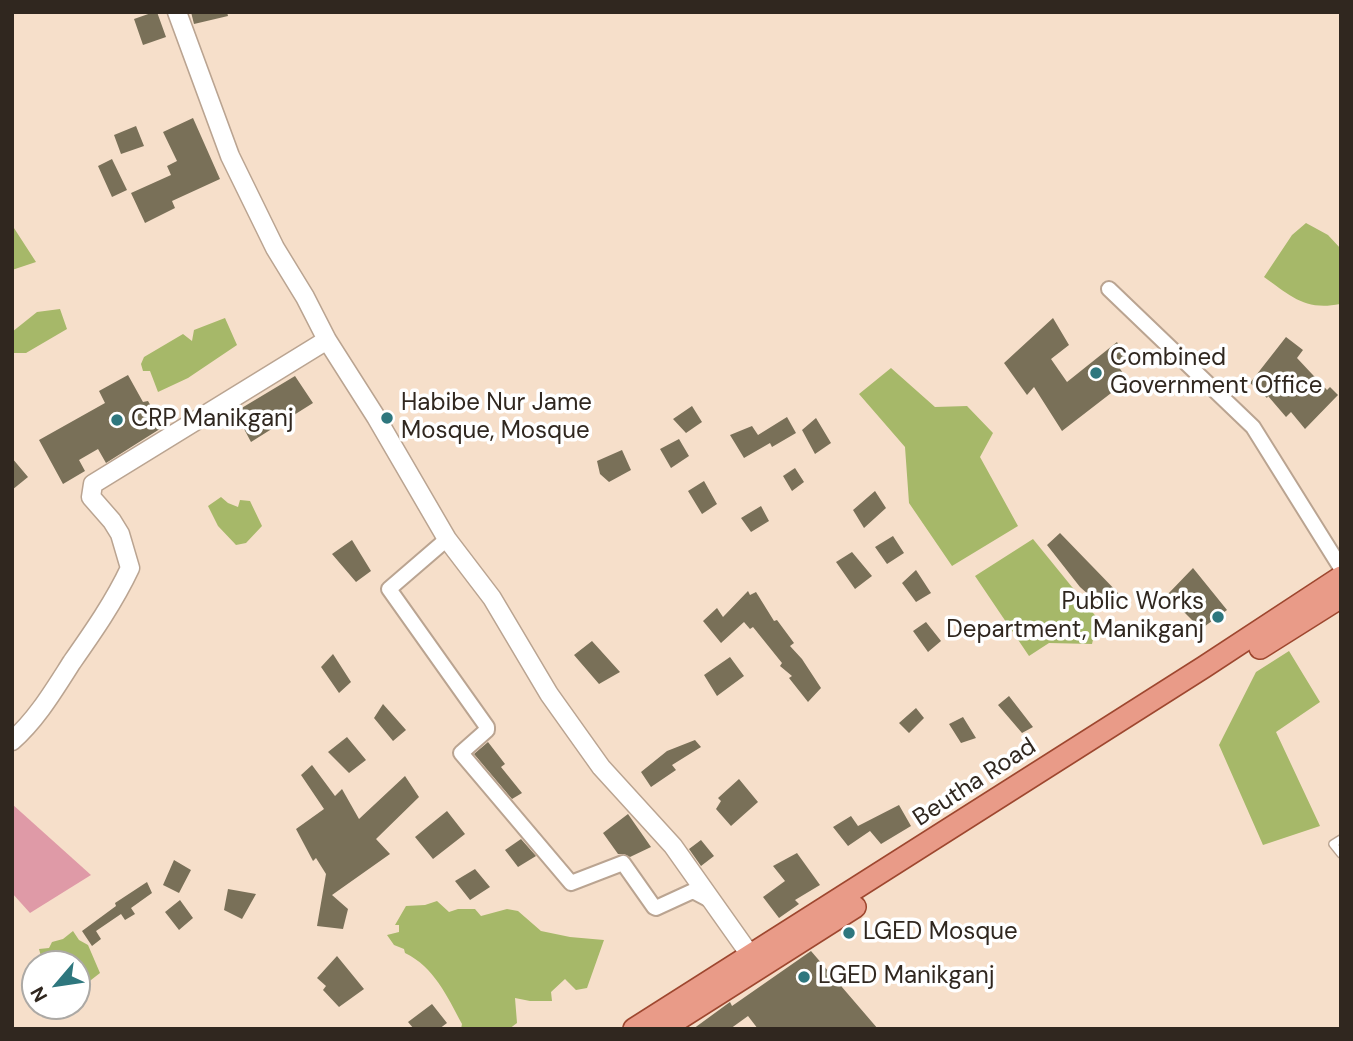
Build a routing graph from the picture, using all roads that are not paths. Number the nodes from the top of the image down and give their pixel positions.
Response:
1 (177, 12) edge
2 (1110, 289) dead end
3 (327, 340) junction
4 (447, 538) junction
5 (1341, 568) edge
6 (1341, 577) edge
7 (1341, 597) edge
8 (12, 741) edge
9 (1341, 839) edge
10 (1341, 853) edge
11 (714, 902) junction
12 (756, 962) junction
13 (634, 1029) edge
14 (663, 1029) edge

1 - 3 street
2 - 5 street
3 - 4 street
3 - 8 street
4 - 11 street
4 - 11 street
6 - 12 main road, Beutha Road
7 - 12 main road, Beutha Road
9 - 10 lane
11 - 12 street
12 - 13 main road, Beutha Road
12 - 14 main road, Beutha Road

